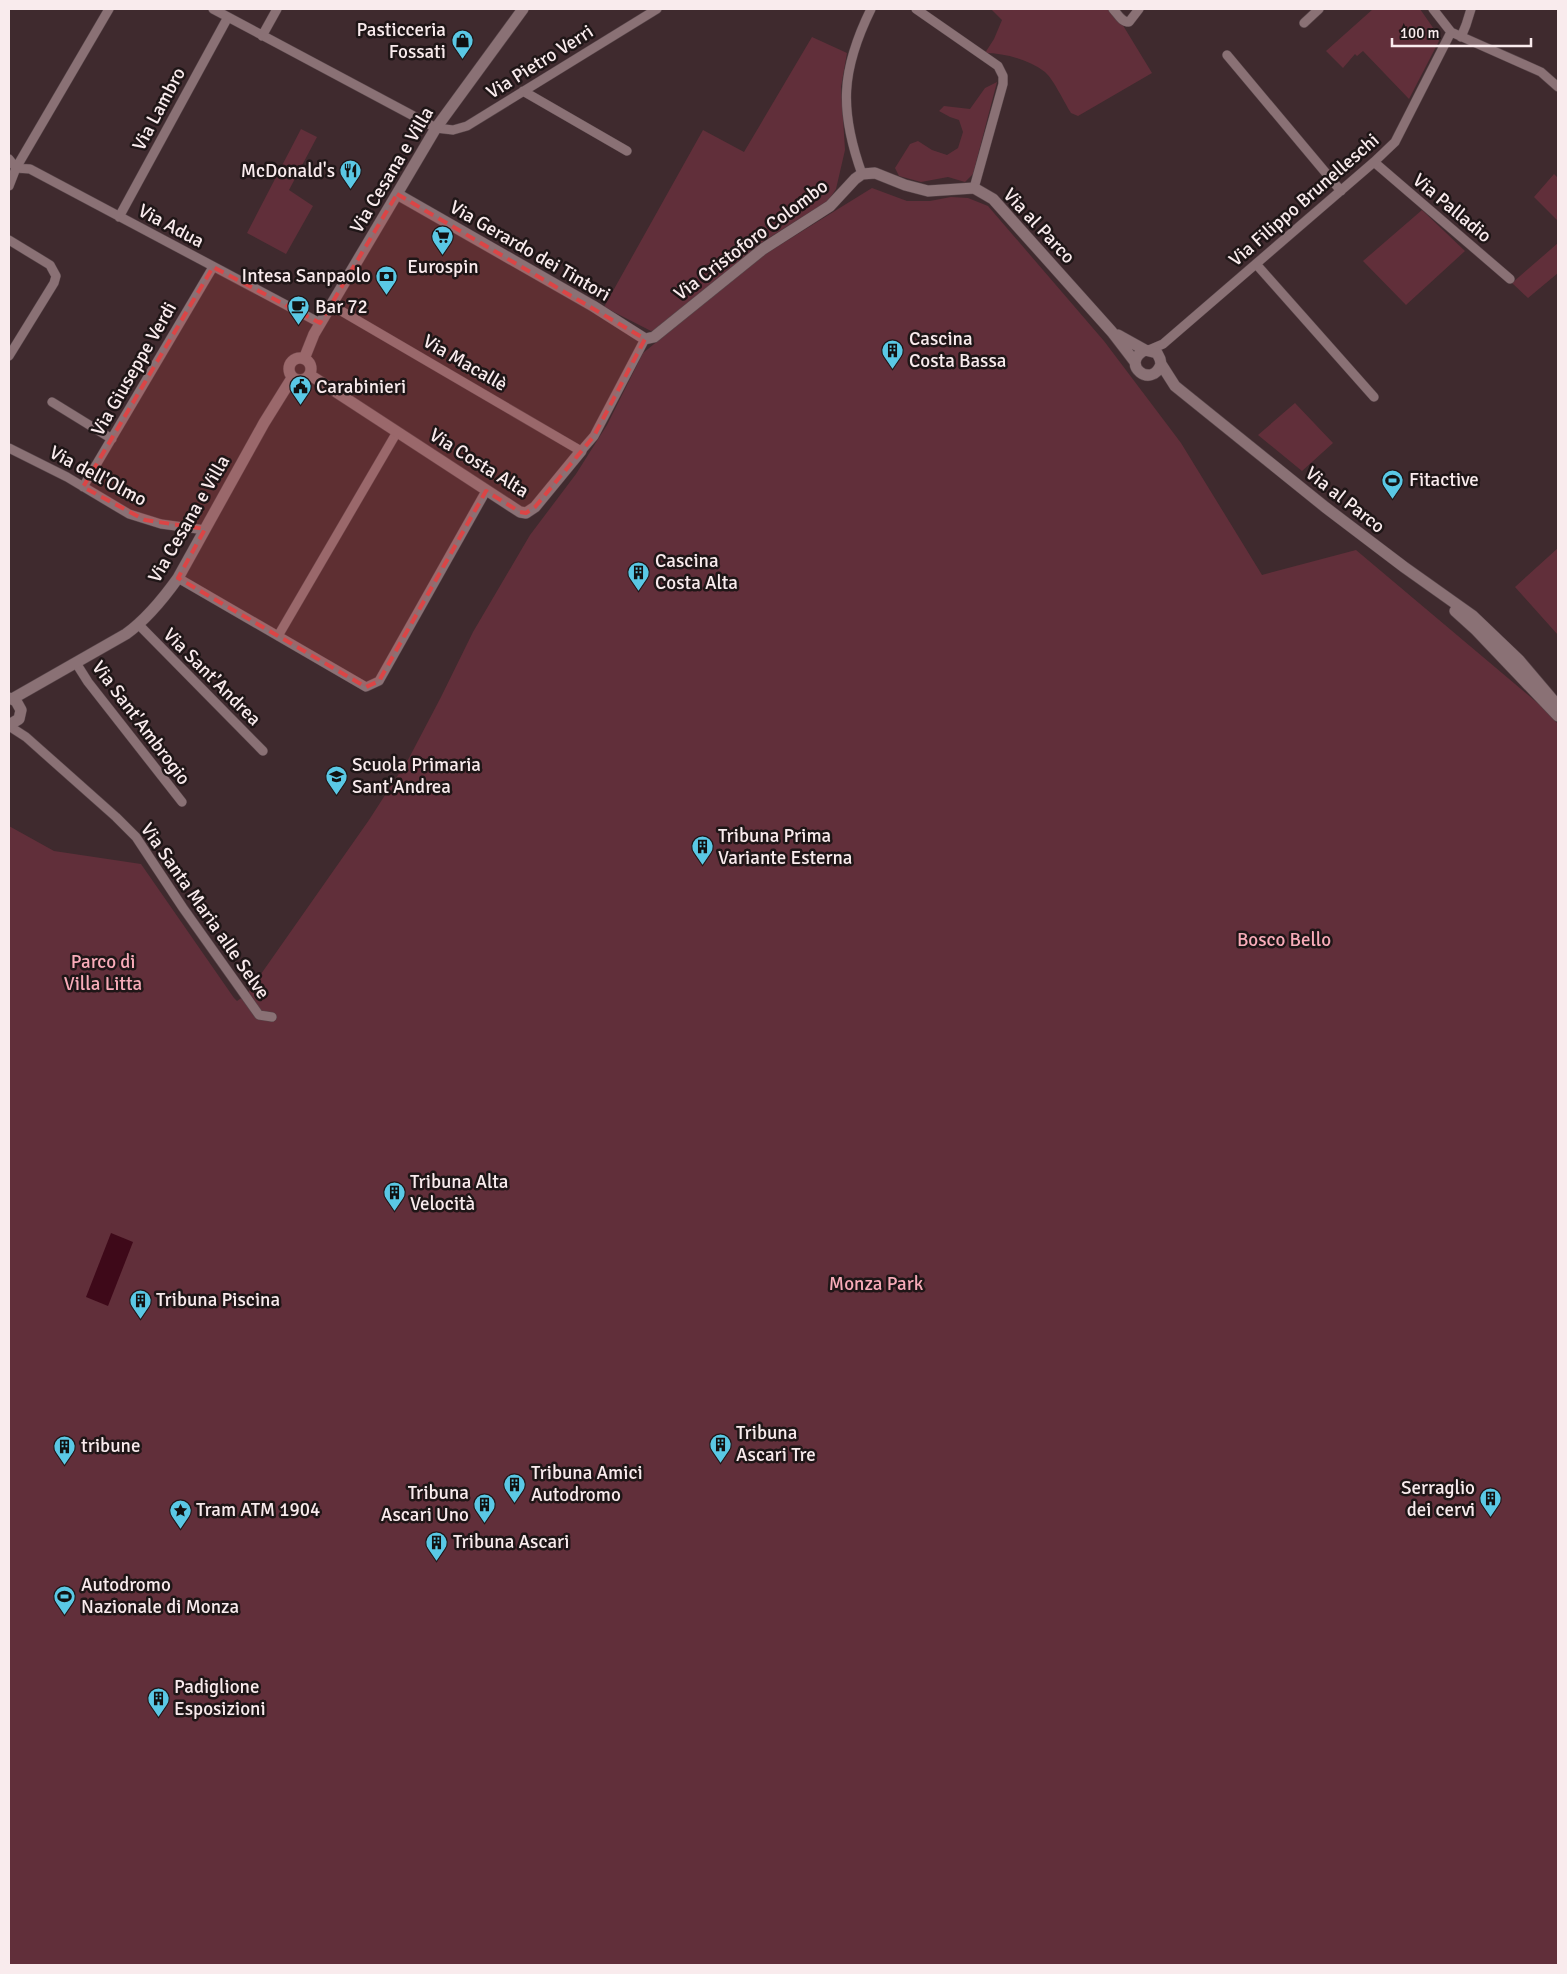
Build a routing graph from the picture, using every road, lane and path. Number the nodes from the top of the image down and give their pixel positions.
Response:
1 (109, 9) edge
2 (213, 9) edge
3 (277, 9) edge
4 (523, 9) edge
5 (657, 9) edge
6 (871, 9) edge
7 (916, 9) edge
8 (1114, 9) edge
9 (1139, 9) edge
10 (1319, 9) edge
11 (1433, 9) edge
12 (1471, 9) edge
13 (228, 17) junction
14 (1304, 23) dead end
15 (1451, 32) junction
16 (262, 36) junction
17 (1461, 37) junction
18 (1227, 55) dead end
19 (1558, 87) edge
20 (524, 91) junction
21 (436, 128) junction
22 (627, 151) dead end
23 (9, 159) edge
24 (1374, 162) junction
25 (16, 168) junction
26 (862, 174) junction
27 (9, 186) edge
28 (974, 188) junction
29 (1341, 190) junction
30 (397, 194) junction
31 (119, 217) junction
32 (9, 240) edge
33 (1256, 264) junction
34 (213, 267) junction
35 (1510, 279) dead end
36 (331, 305) junction
37 (320, 323) junction
38 (1112, 332) junction
39 (645, 339) junction
40 (1163, 344) junction
41 (1147, 350) junction
42 (9, 356) edge
43 (304, 358) junction
44 (1135, 362) junction
45 (1160, 362) junction
46 (1153, 374) junction
47 (310, 375) junction
48 (292, 378) junction
49 (1173, 383) junction
50 (1374, 396) dead end
51 (52, 402) dead end
52 (397, 432) junction
53 (112, 439) junction
54 (9, 448) edge
55 (581, 451) junction
56 (83, 487) junction
57 (486, 490) junction
58 (205, 530) junction
59 (1404, 567) junction
60 (178, 578) junction
61 (138, 625) junction
62 (278, 636) junction
63 (76, 663) junction
64 (1558, 706) edge
65 (12, 709) edge
66 (1558, 716) edge
67 (263, 751) dead end
68 (182, 802) dead end
69 (272, 1017) dead end

1 - 25 street
2 - 13 street
3 - 16 street
4 - 21 street, Via Cesana e Villa
5 - 20 street, Via Pietro Verri
6 - 26 street
7 - 28 street
8 - 9 street
10 - 14 street
11 - 15 street
12 - 17 street
13 - 16 street
13 - 31 street, Via Lambro
15 - 17 street
15 - 24 street, Via Filippo Brunelleschi
16 - 21 street
17 - 19 street
18 - 29 street
20 - 21 street, Via Pietro Verri
20 - 22 street
21 - 30 street, Via Cesana e Villa
23 - 25 street
24 - 29 street, Via Filippo Brunelleschi
24 - 35 street, Via Palladio
25 - 27 street
25 - 31 street, Via Adua
26 - 28 street, Via al Parco
26 - 39 street, Via Cristoforo Colombo
28 - 38 street, Via al Parco
29 - 33 street, Via Filippo Brunelleschi
30 - 36 street, Via Cesana e Villa
30 - 39 street, Via Gerardo dei Tintori
31 - 34 street, Via Adua
32 - 42 street
33 - 40 street, Via Filippo Brunelleschi
33 - 50 street
34 - 37 street, Via Adua
34 - 53 street, Via Giuseppe Verdi
36 - 37 street, Via Cesana e Villa
36 - 55 street, Via Macallè
37 - 43 street, Via Cesana e Villa
38 - 41 street, Via al Parco
38 - 44 street, Via al Parco
39 - 55 street, Via Costa Alta
40 - 41 street, Via Filippo Brunelleschi
40 - 45 street
41 - 44 street
41 - 45 street
43 - 47 street
43 - 48 street
44 - 46 street
45 - 46 street
45 - 49 street, Via al Parco
46 - 49 street, Via al Parco
47 - 48 street
47 - 52 street, Via Costa Alta
48 - 58 street, Via Cesana e Villa
49 - 59 street, Via al Parco
51 - 53 street
52 - 57 street, Via Costa Alta
52 - 62 street
53 - 56 street, Via Giuseppe Verdi
54 - 56 street, Via dell'Olmo
55 - 57 street, Via Costa Alta
56 - 58 street, Via dell'Olmo
57 - 62 street
58 - 60 street, Via Cesana e Villa
59 - 64 street, Via al Parco
59 - 66 street, Via al Parco
60 - 61 street, Via Cesana e Villa
60 - 62 street
61 - 63 street, Via Cesana e Villa
61 - 67 street, Via Sant'Andrea
63 - 65 street, Via Cesana e Villa
63 - 68 street, Via Sant'Ambrogio
65 - 69 street, Via Santa Maria alle Selve

